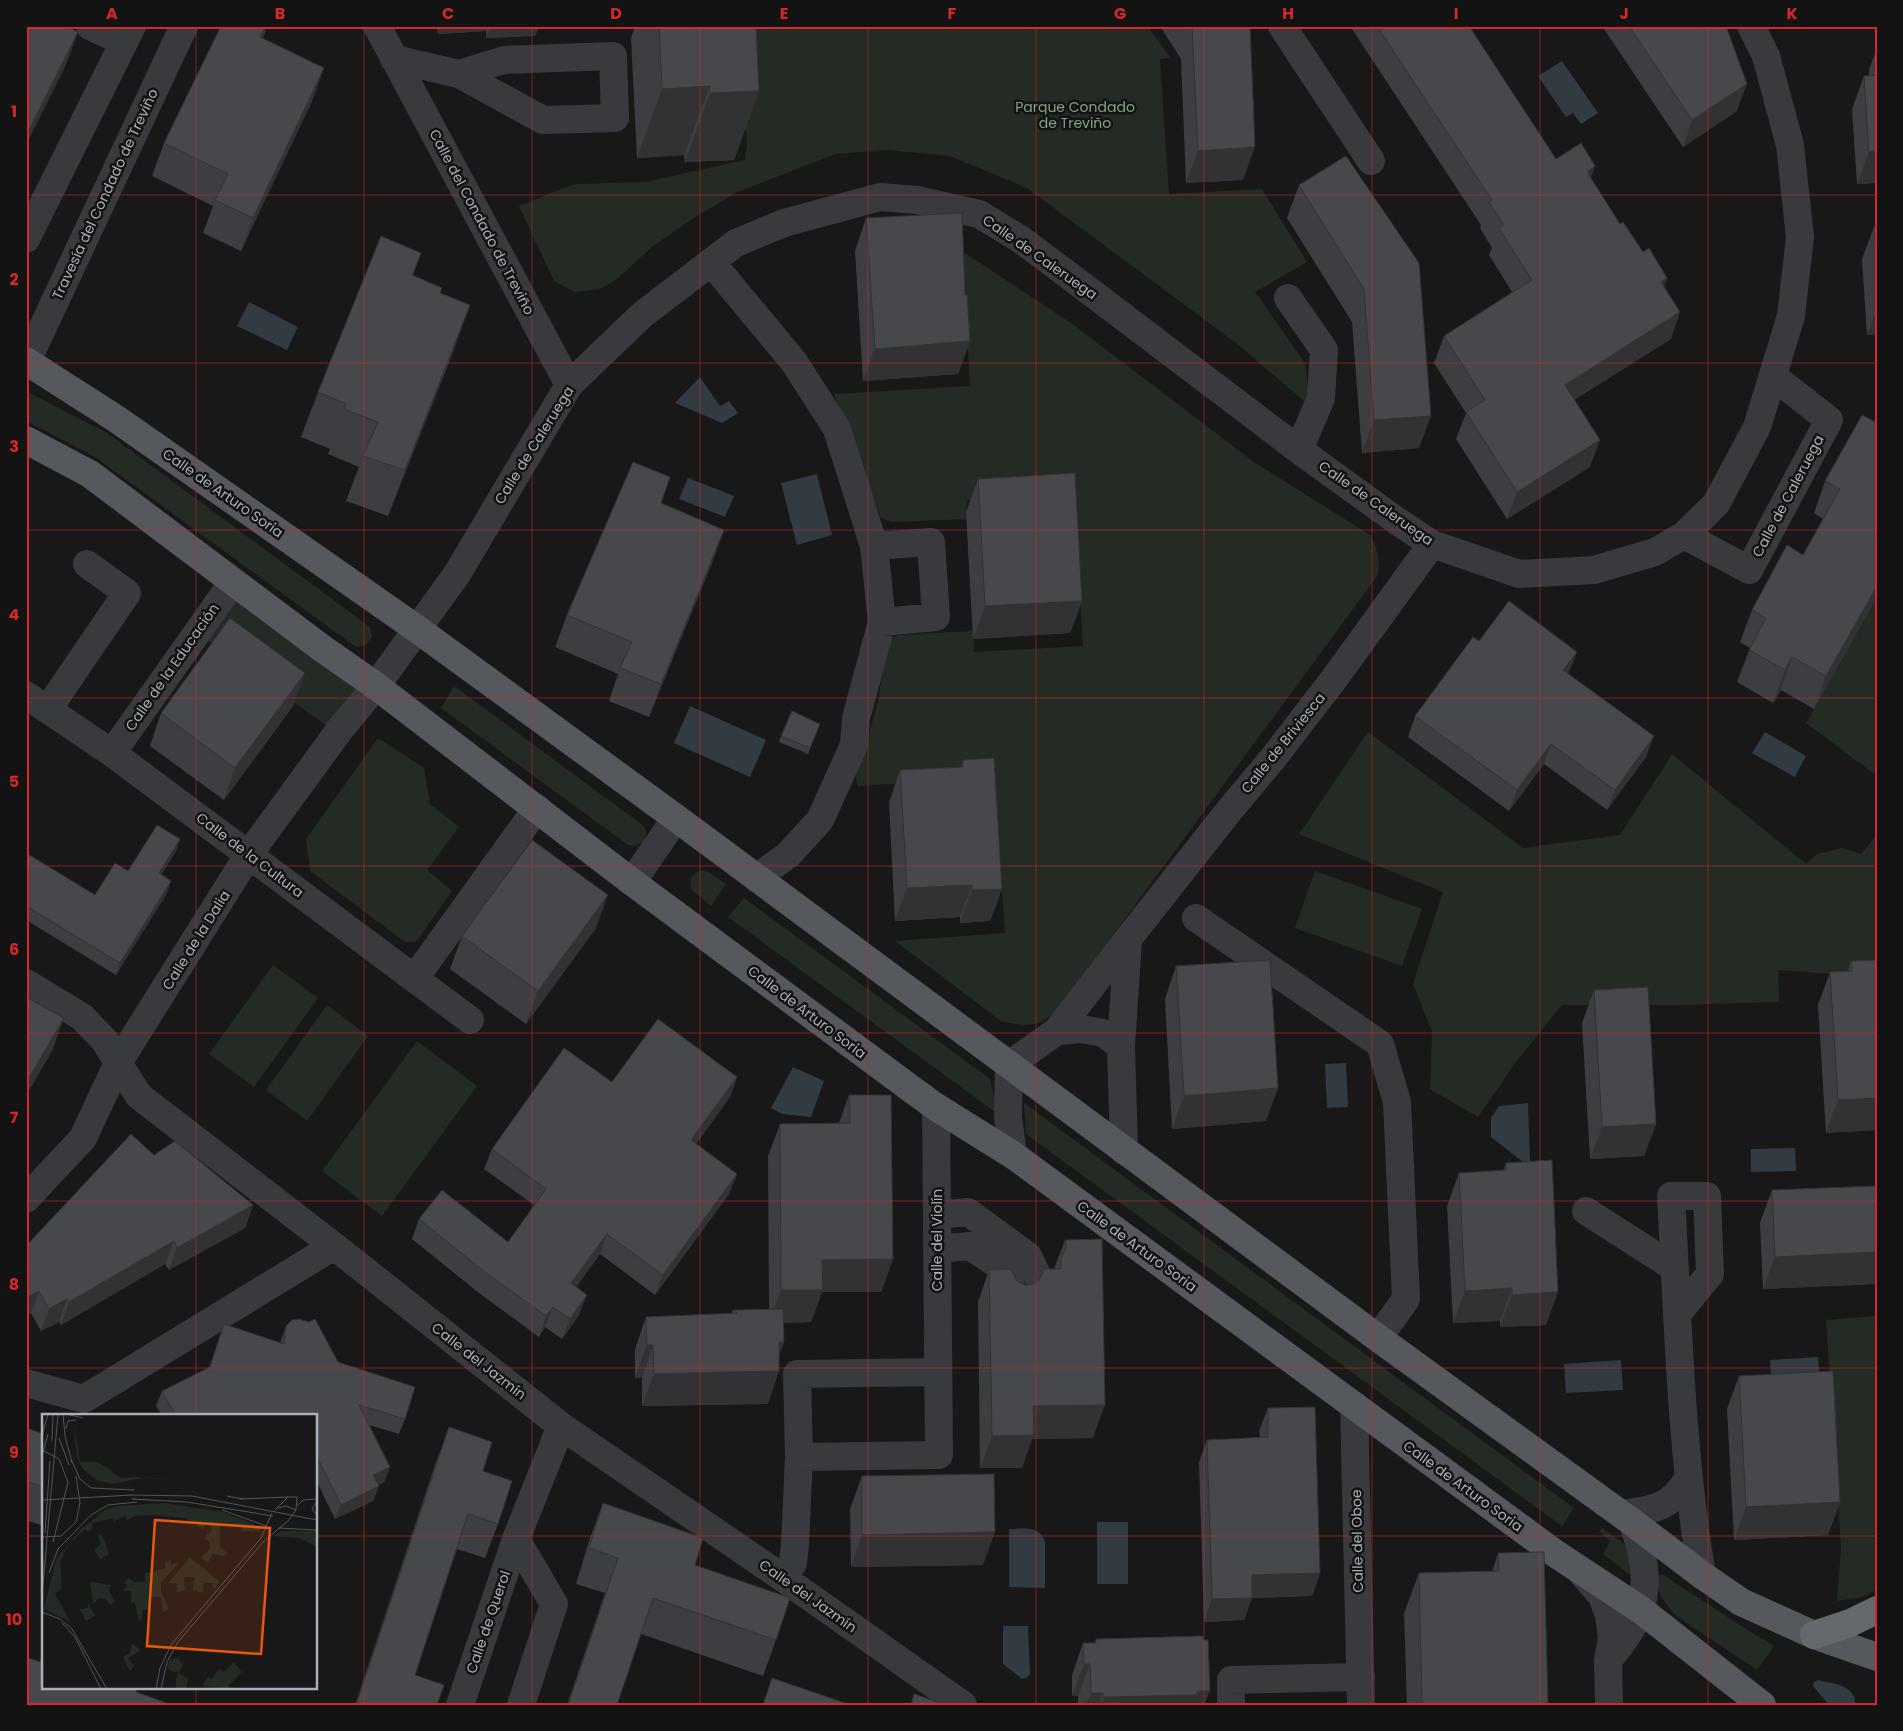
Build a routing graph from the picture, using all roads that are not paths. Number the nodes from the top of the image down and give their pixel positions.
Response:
1 (90, 26) edge
2 (184, 26) edge
3 (377, 26) edge
4 (1282, 26) edge
5 (1751, 26) edge
6 (128, 34) edge
7 (394, 59) junction
8 (458, 74) junction
9 (1370, 161) dead end
10 (26, 239) edge
11 (711, 262) junction
12 (1288, 298) dead end
13 (26, 361) edge
14 (1772, 376) junction
15 (569, 385) junction
16 (26, 440) edge
17 (1299, 450) junction
18 (1684, 535) junction
19 (1432, 544) junction
20 (874, 546) junction
21 (87, 564) dead end
22 (233, 582) junction
23 (882, 622) junction
24 (417, 629) junction
25 (376, 686) junction
26 (37, 702) edge
27 (112, 752) junction
28 (537, 808) junction
29 (676, 818) junction
30 (250, 854) junction
31 (756, 878) junction
32 (632, 882) junction
33 (1196, 918) dead end
34 (1128, 938) junction
35 (415, 978) junction
36 (26, 983) edge
37 (470, 1020) dead end
38 (1057, 1031) junction
39 (1121, 1046) junction
40 (118, 1063) junction
41 (1009, 1065) junction
42 (936, 1107) junction
43 (1124, 1151) junction
44 (1013, 1155) junction
45 (26, 1199) edge
46 (1586, 1211) dead end
47 (937, 1215) junction
48 (334, 1246) junction
49 (937, 1249) junction
50 (1675, 1268) junction
51 (1039, 1279) edge
52 (1016, 1302) edge
53 (1677, 1314) junction
54 (1378, 1338) junction
55 (938, 1372) junction
56 (26, 1383) edge
57 (1354, 1405) junction
58 (561, 1426) junction
59 (799, 1457) junction
60 (1688, 1479) junction
61 (1627, 1518) junction
62 (516, 1539) junction
63 (1581, 1571) junction
64 (1702, 1575) junction
65 (783, 1578) junction
66 (1641, 1610) junction
67 (1877, 1610) edge
68 (1814, 1635) junction
69 (1685, 1644) junction
70 (1614, 1653) junction
71 (1877, 1656) edge
72 (1361, 1677) junction
73 (460, 1705) edge
74 (521, 1705) edge
75 (963, 1705) edge
76 (1231, 1705) edge
77 (1361, 1705) edge
78 (1609, 1705) edge
79 (1762, 1705) edge

1 - 6 street
2 - 13 street, Travesía del Condado de Treviño
3 - 7 street, Calle del Condado de Treviño
4 - 9 street
5 - 14 street, Calle de Caleruega
6 - 10 street
7 - 8 street
7 - 15 street, Calle del Condado de Treviño
8 - 8 street
11 - 15 street, Calle de Caleruega
11 - 17 street, Calle de Caleruega
11 - 20 street
12 - 17 street
13 - 24 main road, Calle de Arturo Soria
14 - 18 street, Calle de Caleruega
14 - 18 street, Calle de Caleruega
15 - 24 street, Calle de Caleruega
16 - 22 main road, Calle de Arturo Soria
17 - 19 street, Calle de Caleruega
18 - 19 street, Calle de Caleruega
19 - 34 street, Calle de Briviesca
20 - 23 street
20 - 23 street
21 - 26 street
22 - 25 main road, Calle de Arturo Soria
22 - 27 street, Calle de la Educación
23 - 31 street
24 - 25 street
24 - 29 main road, Calle de Arturo Soria
25 - 28 main road, Calle de Arturo Soria
25 - 30 street, Calle de la Dalia
26 - 27 street, Calle de la Cultura
27 - 30 street, Calle de la Cultura
28 - 32 main road, Calle de Arturo Soria
28 - 35 street
29 - 31 main road, Calle de Arturo Soria
29 - 32 street
30 - 35 street, Calle de la Cultura
30 - 40 street, Calle de la Dalia
31 - 41 main road, Calle de Arturo Soria
32 - 42 main road, Calle de Arturo Soria
33 - 54 street
34 - 38 street, Calle de Briviesca
34 - 39 street
35 - 37 street, Calle de la Cultura
36 - 40 street, Calle del Jazmín
38 - 39 street
38 - 41 street, Calle de Briviesca
39 - 43 street
40 - 45 street, Calle de la Dalia
40 - 48 street, Calle del Jazmín
41 - 43 main road, Calle de Arturo Soria
41 - 44 street
42 - 44 main road, Calle de Arturo Soria
42 - 47 street, Calle del Violín
43 - 54 main road, Calle de Arturo Soria
44 - 57 main road, Calle de Arturo Soria
46 - 50 street
47 - 49 street, Calle del Violín
47 - 51 street
48 - 56 street
48 - 58 street, Calle del Jazmín
49 - 52 street
49 - 55 street, Calle del Violín
50 - 53 street
50 - 53 street
53 - 60 street
54 - 61 main road, Calle de Arturo Soria
55 - 59 street, Calle del Violín
55 - 59 street
57 - 63 main road, Calle de Arturo Soria
57 - 72 street, Calle del Oboe
58 - 62 street, Calle de Querol
58 - 65 street, Calle del Jazmín
59 - 65 street
60 - 61 street
60 - 64 street
61 - 64 main road, Calle de Arturo Soria
61 - 66 street
62 - 73 street, Calle de Querol
62 - 74 street, Calle de Querol
63 - 66 main road, Calle de Arturo Soria
63 - 70 street
64 - 68 main road, Calle de Arturo Soria
65 - 75 street, Calle del Jazmín
66 - 69 main road, Calle de Arturo Soria
66 - 70 street
67 - 68 highway
68 - 71 main road, Calle de Arturo Soria
69 - 70 street
69 - 79 main road, Calle de Arturo Soria
70 - 78 street
72 - 76 street
72 - 77 street, Calle del Oboe

